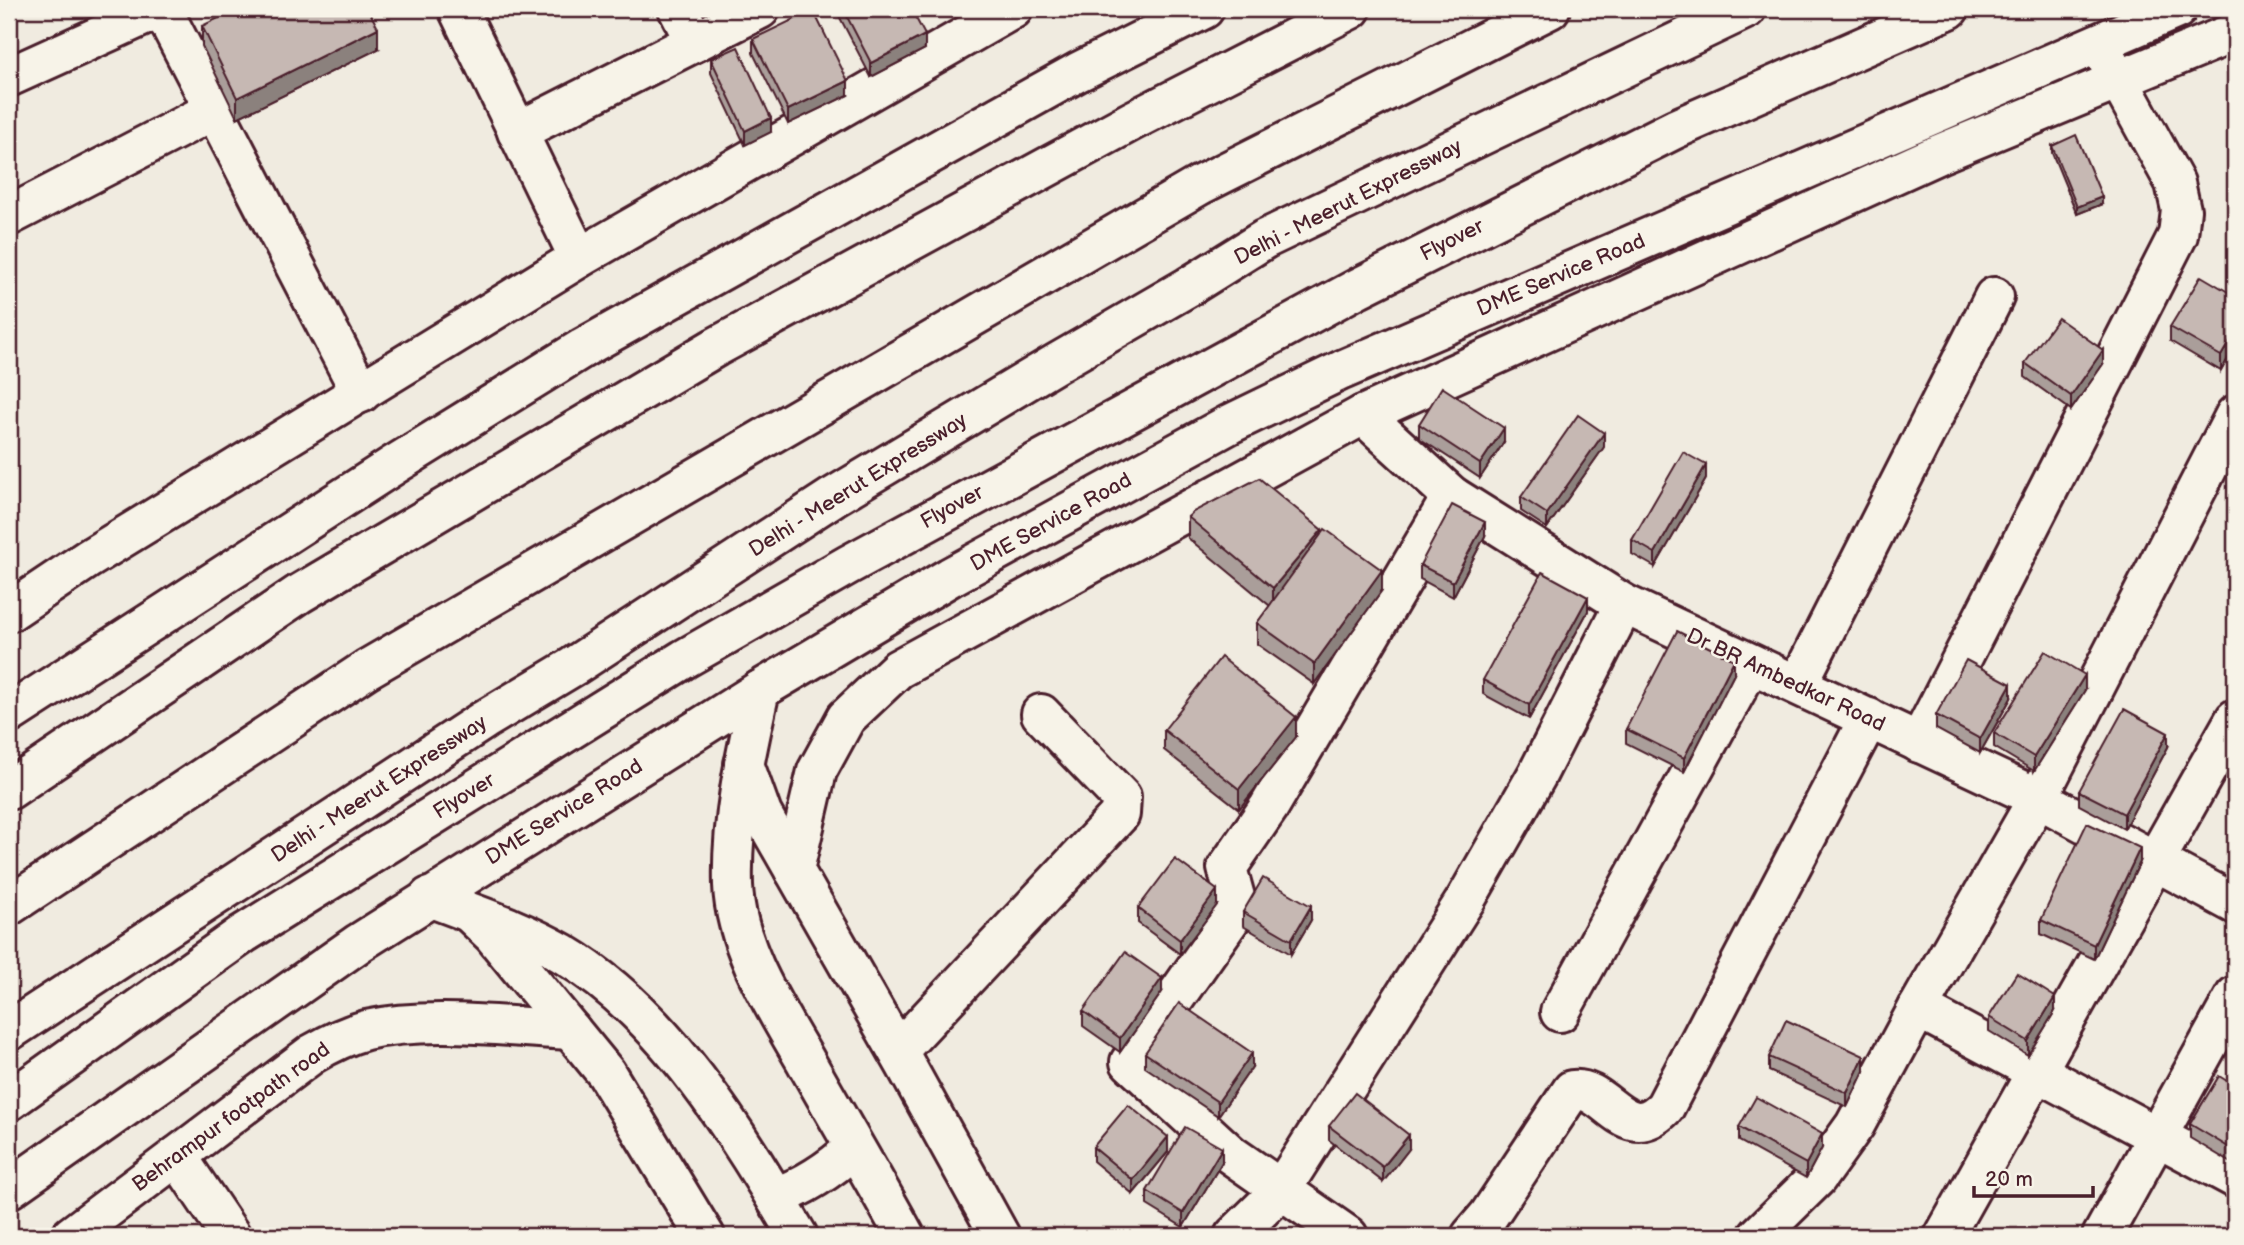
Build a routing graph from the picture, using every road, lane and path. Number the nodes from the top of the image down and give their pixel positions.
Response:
1 (161, 9) edge
2 (458, 9) edge
3 (760, 9) edge
4 (1013, 9) edge
5 (1203, 9) edge
6 (1351, 9) edge
7 (1550, 9) edge
8 (1746, 9) edge
9 (1949, 9) edge
10 (2177, 9) edge
11 (687, 25) edge
12 (2235, 32) edge
13 (2099, 43) junction
14 (9, 78) edge
15 (2118, 80) junction
16 (214, 110) junction
17 (517, 132) junction
18 (9, 216) edge
19 (579, 258) junction
20 (1994, 298) dead end
21 (360, 393) junction
22 (1363, 415) junction
23 (2235, 415) edge
24 (1452, 496) junction
25 (1624, 604) junction
26 (9, 612) edge
27 (1751, 664) junction
28 (1798, 684) junction
29 (760, 690) junction
30 (9, 714) edge
31 (1041, 714) dead end
32 (1869, 719) junction
33 (2235, 719) edge
34 (1919, 743) junction
35 (744, 764) junction
36 (9, 790) edge
37 (2038, 798) junction
38 (2155, 860) junction
39 (794, 870) junction
40 (429, 897) junction
41 (2235, 904) edge
42 (9, 906) edge
43 (470, 913) junction
44 (2235, 996) edge
45 (1918, 1008) junction
46 (1560, 1012) dead end
47 (571, 1030) junction
48 (9, 1031) edge
49 (898, 1051) junction
50 (2038, 1072) junction
51 (9, 1101) edge
52 (2156, 1135) junction
53 (854, 1148) junction
54 (177, 1156) junction
55 (2235, 1178) edge
56 (9, 1189) edge
57 (1281, 1190) junction
58 (775, 1197) junction
59 (71, 1236) edge
60 (231, 1236) edge
61 (705, 1236) edge
62 (798, 1236) edge
63 (905, 1236) edge
64 (1000, 1236) edge
65 (1234, 1236) edge
66 (1348, 1236) edge
67 (1471, 1236) edge
68 (1758, 1236) edge
69 (1944, 1236) edge
70 (2102, 1236) edge

1 - 14 main road
1 - 16 main road
2 - 17 main road
3 - 11 main road
4 - 19 main road
5 - 30 main road
6 - 36 main road
7 - 42 main road
8 - 48 main road, Delhi - Meerut Expressway
9 - 51 main road, Flyover
10 - 13 main road, DME Service Road
11 - 17 main road
12 - 15 main road
13 - 15 main road
13 - 29 main road, DME Service Road
15 - 22 main road
15 - 34 main road
16 - 18 main road
16 - 21 main road
17 - 19 main road
19 - 21 main road
20 - 28 main road
21 - 26 main road
22 - 24 main road, Dr BR Ambedkar Road
22 - 39 main road
23 - 37 main road
24 - 25 main road, Dr BR Ambedkar Road
24 - 57 main road
25 - 27 main road, Dr BR Ambedkar Road
25 - 57 main road
27 - 28 main road, Dr BR Ambedkar Road
27 - 46 main road
28 - 32 main road, Dr BR Ambedkar Road
29 - 35 main road
29 - 40 main road, DME Service Road
31 - 49 main road
32 - 34 main road, Dr BR Ambedkar Road
32 - 67 main road
33 - 38 main road
34 - 37 main road, Dr BR Ambedkar Road
35 - 39 main road
35 - 53 main road
37 - 38 main road, Dr BR Ambedkar Road
37 - 45 main road
38 - 41 main road, Dr BR Ambedkar Road
38 - 50 main road
39 - 49 main road
40 - 43 main road
40 - 56 main road, DME Service Road
43 - 47 main road
43 - 58 main road
44 - 52 main road
45 - 50 main road
45 - 68 main road
47 - 54 main road, Behrampur footpath road
47 - 61 main road
49 - 64 main road
50 - 52 main road
50 - 69 main road
52 - 55 main road
52 - 70 main road
53 - 58 main road
53 - 63 main road
54 - 59 main road, Behrampur footpath road
54 - 60 main road
57 - 65 main road
57 - 66 main road
58 - 62 main road

